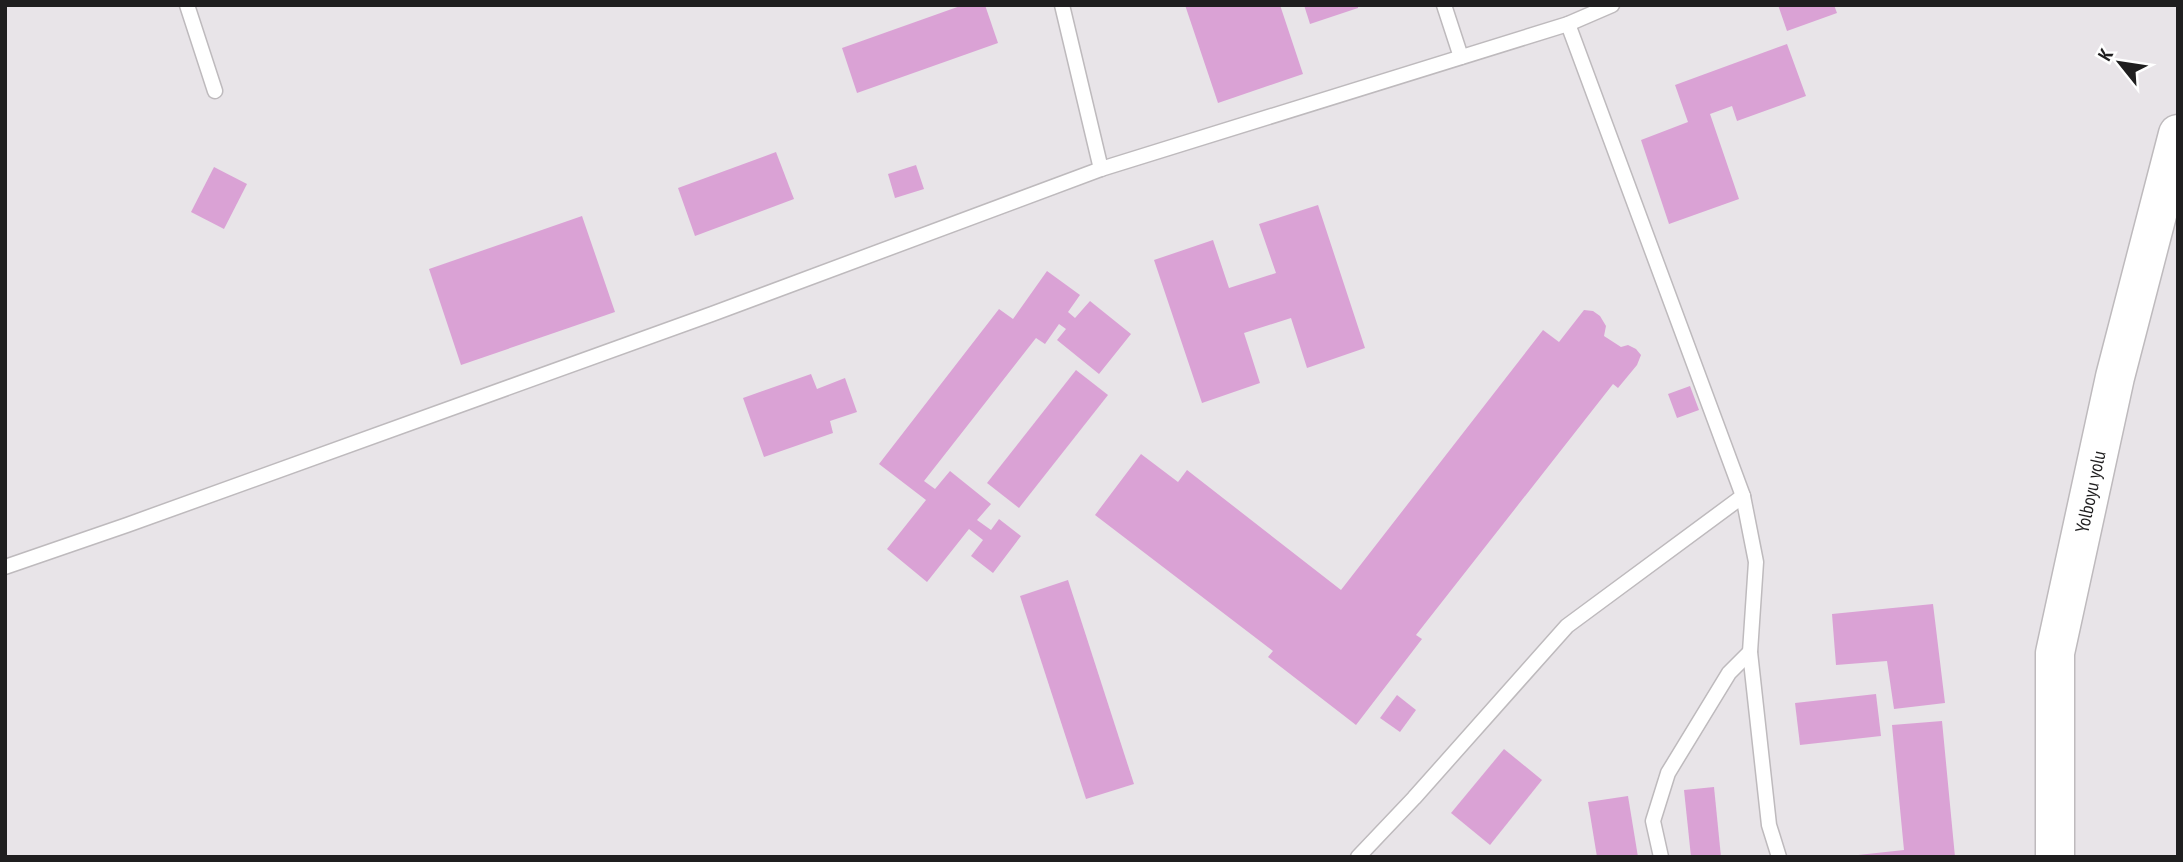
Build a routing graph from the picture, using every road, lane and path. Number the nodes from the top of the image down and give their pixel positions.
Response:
1 (187, 5) edge
2 (1062, 5) edge
3 (1444, 5) edge
4 (1612, 5) edge
5 (1568, 24) junction
6 (1461, 57) junction
7 (215, 92) dead end
8 (2178, 134) edge
9 (1101, 169) junction
10 (1742, 496) junction
11 (5, 568) edge
12 (1750, 652) junction
13 (1358, 857) edge
14 (1661, 857) edge
15 (1779, 857) edge
16 (2055, 857) edge

1 - 7 lane
2 - 9 lane
3 - 6 lane
4 - 5 lane
5 - 6 lane
5 - 10 lane
6 - 9 lane
8 - 16 main road, Yolboyu yolu
9 - 11 lane
10 - 12 lane
10 - 13 lane
12 - 14 lane
12 - 15 lane

